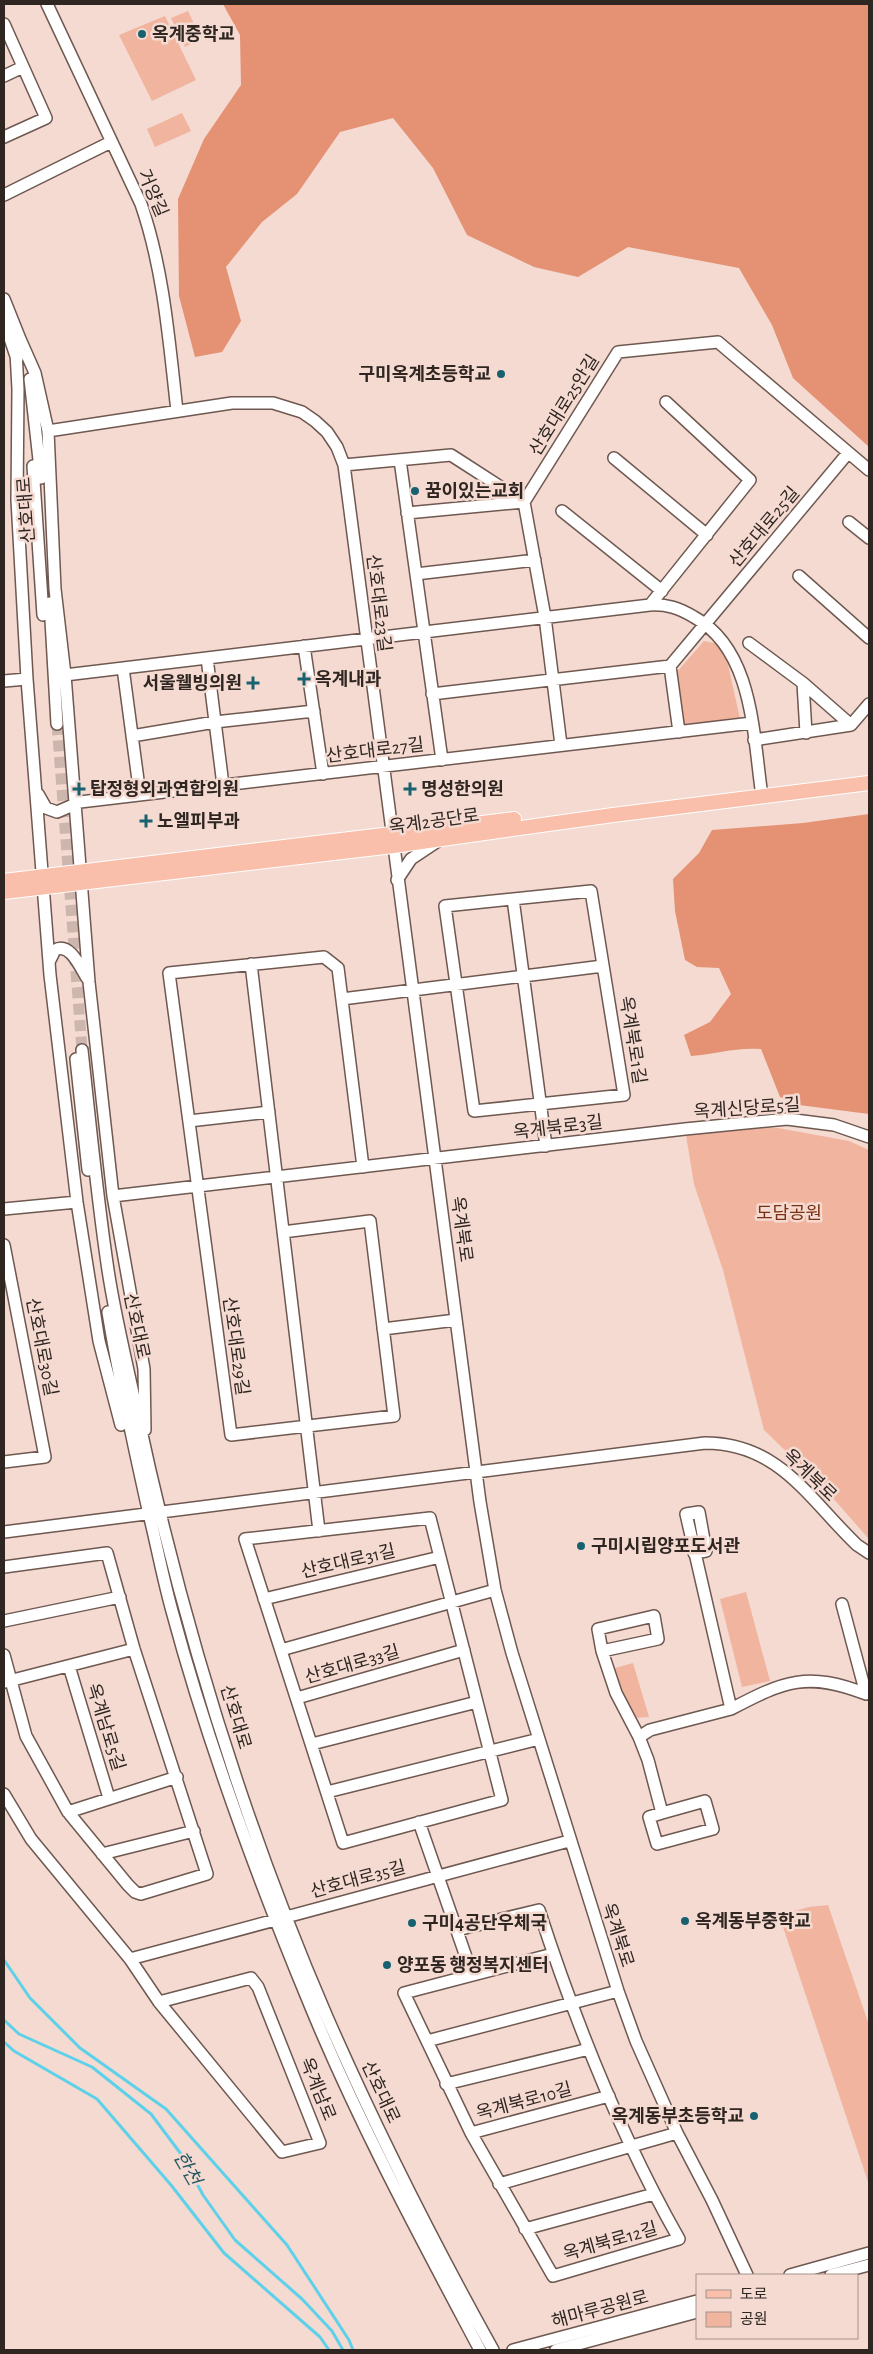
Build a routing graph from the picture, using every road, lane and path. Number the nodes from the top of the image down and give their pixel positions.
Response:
1 (47, 4) edge
2 (4, 24) edge
3 (23, 67) junction
4 (4, 76) edge
5 (4, 137) edge
6 (111, 142) junction
7 (4, 196) edge
8 (4, 300) edge
9 (4, 321) edge
10 (20, 339) junction
11 (16, 352) junction
12 (666, 402) dead end
13 (177, 410) junction
14 (48, 431) junction
15 (10, 432) edge
16 (848, 453) junction
17 (614, 458) dead end
18 (400, 460) junction
19 (344, 465) junction
20 (869, 470) edge
21 (524, 502) junction
22 (562, 511) dead end
23 (407, 513) junction
24 (849, 522) dead end
25 (707, 535) junction
26 (869, 538) edge
27 (535, 560) junction
28 (416, 574) junction
29 (799, 576) dead end
30 (662, 590) junction
31 (650, 605) junction
32 (545, 618) junction
33 (706, 623) junction
34 (424, 632) junction
35 (869, 638) edge
36 (366, 639) junction
37 (749, 642) dead end
38 (304, 646) junction
39 (207, 658) junction
40 (670, 666) junction
41 (123, 668) junction
42 (65, 674) junction
43 (27, 679) junction
44 (553, 679) junction
45 (4, 681) edge
46 (803, 683) junction
47 (432, 694) junction
48 (869, 704) edge
49 (314, 711) junction
50 (215, 722) junction
51 (752, 723) junction
52 (852, 725) junction
53 (678, 732) junction
54 (806, 734) junction
55 (132, 736) junction
56 (754, 740) junction
57 (561, 745) junction
58 (442, 760) junction
59 (382, 766) junction
60 (323, 774) junction
61 (869, 774) edge
62 (869, 783) edge
63 (223, 785) junction
64 (36, 789) junction
65 (761, 791) junction
66 (140, 795) junction
67 (75, 803) junction
68 (442, 839) junction
69 (392, 840) junction
70 (81, 877) junction
71 (398, 880) junction
72 (4, 881) edge
73 (41, 882) junction
74 (4, 892) edge
75 (512, 899) junction
76 (251, 964) junction
77 (49, 965) junction
78 (603, 966) junction
79 (523, 976) junction
80 (89, 982) junction
81 (456, 985) junction
82 (412, 990) junction
83 (342, 999) junction
84 (540, 1104) junction
85 (269, 1112) junction
86 (188, 1121) junction
87 (686, 1129) joint
88 (869, 1137) edge
89 (546, 1146) junction
90 (435, 1159) junction
91 (363, 1167) junction
92 (276, 1177) junction
93 (197, 1186) junction
94 (113, 1196) junction
95 (77, 1202) junction
96 (4, 1209) edge
97 (283, 1232) junction
98 (4, 1245) edge
99 (456, 1320) junction
100 (383, 1329) junction
101 (306, 1426) junction
102 (144, 1444) junction
103 (4, 1462) edge
104 (477, 1472) junction
105 (314, 1493) junction
106 (155, 1513) junction
107 (430, 1518) joint
108 (318, 1531) junction
109 (4, 1532) edge
110 (694, 1553) dead end
111 (869, 1553) edge
112 (440, 1557) junction
113 (4, 1567) edge
114 (495, 1590) junction
115 (120, 1597) junction
116 (264, 1599) junction
117 (452, 1604) junction
118 (842, 1604) dead end
119 (4, 1621) edge
120 (134, 1649) junction
121 (281, 1650) junction
122 (464, 1650) junction
123 (602, 1651) junction
124 (4, 1654) edge
125 (69, 1666) junction
126 (7, 1682) edge
127 (297, 1698) junction
128 (868, 1698) edge
129 (477, 1702) junction
130 (731, 1708) junction
131 (638, 1737) junction
132 (539, 1739) junction
133 (312, 1744) junction
134 (490, 1751) junction
135 (176, 1777) junction
136 (327, 1792) junction
137 (4, 1794) edge
138 (109, 1798) junction
139 (68, 1812) junction
140 (662, 1813) junction
141 (419, 1822) junction
142 (194, 1831) junction
143 (569, 1841) junction
144 (102, 1854) junction
145 (438, 1876) junction
146 (281, 1918) junction
147 (457, 1930) junction
148 (553, 1954) junction
149 (130, 1959) junction
150 (472, 1974) junction
151 (618, 1991) junction
152 (159, 2002) junction
153 (570, 2004) junction
154 (427, 2041) junction
155 (589, 2048) junction
156 (446, 2084) junction
157 (609, 2096) junction
158 (471, 2133) junction
159 (677, 2133) junction
160 (630, 2146) junction
161 (499, 2184) junction
162 (654, 2194) junction
163 (525, 2229) junction
164 (869, 2253) edge
165 (869, 2265) edge
166 (747, 2274) edge
167 (794, 2274) edge
168 (836, 2274) edge
169 (696, 2301) edge
170 (696, 2312) edge
171 (610, 2336) junction
172 (480, 2350) edge
173 (493, 2350) edge
174 (513, 2350) edge
175 (556, 2350) edge
176 (573, 2350) edge

1 - 6 street, 거양길
2 - 3 street
3 - 4 street
3 - 5 street
6 - 7 street
6 - 13 street, 거양길
8 - 10 street, 산호대로
9 - 11 street, 산호대로
10 - 11 street, 산호대로
10 - 14 street
11 - 15 street
12 - 25 street
13 - 14 street, 산호대로23길
13 - 19 street, 산호대로23길
14 - 42 street
15 - 43 street
16 - 20 street, 산호대로25안길
16 - 21 street, 산호대로25안길
16 - 33 street, 산호대로25길
17 - 25 street
18 - 19 street
18 - 21 street
18 - 23 street
19 - 36 street, 산호대로23길
21 - 23 street
21 - 27 street
22 - 30 street
23 - 28 street
24 - 26 street
25 - 30 street
27 - 28 street
27 - 32 street
28 - 34 street
29 - 35 street
30 - 31 street
31 - 32 street
31 - 33 street
32 - 34 street
32 - 44 street
33 - 40 street, 산호대로25길
33 - 51 street
34 - 36 street
34 - 47 street
36 - 38 street
36 - 59 street, 산호대로23길
37 - 46 street
38 - 39 street
38 - 49 street
39 - 41 street
39 - 50 street
40 - 44 street
40 - 53 street
41 - 42 street
41 - 55 street
42 - 67 street
43 - 45 street
43 - 64 street
44 - 47 street
44 - 57 street
46 - 52 street
46 - 54 street
47 - 58 street
48 - 52 street
49 - 50 street
49 - 60 street
50 - 55 street
50 - 63 street
51 - 53 street, 산호대로27길
51 - 56 street
52 - 54 street
53 - 57 street, 산호대로27길
54 - 56 street
55 - 66 street
56 - 65 street
57 - 58 street, 산호대로27길
58 - 59 street, 산호대로27길
59 - 60 street, 산호대로27길
59 - 69 street, 산호대로23길
60 - 63 street, 산호대로27길
61 - 65 main road, 옥계2공단로
62 - 65 main road, 옥계2공단로
63 - 66 street, 산호대로27길
64 - 67 street, 산호대로27길
64 - 73 street
65 - 68 main road, 옥계2공단로
65 - 69 main road, 옥계2공단로
66 - 67 street, 산호대로27길
67 - 70 street
68 - 69 main road, 옥계2공단로
68 - 71 street
69 - 70 main road, 옥계2공단로
69 - 71 street, 옥계북로
70 - 73 main road, 옥계2공단로
70 - 80 street
71 - 82 street, 옥계북로
72 - 73 main road, 옥계2공단로
73 - 74 main road, 옥계2공단로
73 - 77 street
75 - 78 street, 옥계북로1길
75 - 79 street
75 - 81 street, 옥계북로1길
76 - 83 street, 산호대로29길
76 - 85 street
76 - 86 street, 산호대로29길
77 - 80 street
77 - 95 street
78 - 79 street
78 - 84 street, 옥계북로1길
79 - 81 street
79 - 84 street
80 - 94 street
81 - 82 street
81 - 84 street, 옥계북로1길
82 - 83 street
82 - 90 street, 옥계북로
83 - 91 street, 산호대로29길
84 - 89 street
85 - 86 street
85 - 92 street
86 - 93 street, 산호대로29길
87 - 88 street, 옥계신당로5길
87 - 89 street, 옥계북로3길
89 - 90 street, 옥계북로3길
90 - 91 street
90 - 99 street, 옥계북로
91 - 92 street
92 - 93 street
92 - 97 street
93 - 94 street
93 - 101 street, 산호대로29길
94 - 102 street
95 - 96 street
95 - 106 street
97 - 100 street, 산호대로29길
97 - 101 street
98 - 103 street, 산호대로30길
99 - 100 street
99 - 104 street, 옥계북로
100 - 101 street, 산호대로29길
101 - 105 street, 산호대로31길
102 - 106 street, 산호대로
102 - 106 street, 산호대로
104 - 105 street
104 - 111 street, 옥계북로
104 - 114 street, 옥계북로
105 - 106 street
105 - 108 street, 산호대로31길
106 - 109 street
106 - 146 street, 산호대로
107 - 108 street, 산호대로31길
107 - 112 street, 산호대로33길
108 - 116 street, 산호대로31길
110 - 130 street
112 - 116 street, 산호대로31길
112 - 117 street, 산호대로33길
113 - 115 street
114 - 117 street
114 - 132 street, 옥계북로
115 - 119 street
115 - 120 street
116 - 121 street, 산호대로31길
117 - 121 street
117 - 122 street, 산호대로33길
118 - 128 street
120 - 125 street, 옥계남로5길
120 - 135 street
121 - 127 street, 산호대로31길
122 - 127 street, 산호대로33길
122 - 129 street, 산호대로33길
123 - 123 street
123 - 131 street
124 - 126 street
125 - 126 street, 옥계남로5길
125 - 138 street, 옥계남로5길
126 - 139 street
127 - 133 street, 산호대로33길
128 - 130 street
129 - 133 street
129 - 134 street, 산호대로33길
130 - 131 street
131 - 140 street
132 - 134 street
132 - 143 street, 옥계북로
133 - 136 street, 산호대로33길
134 - 136 street
134 - 141 street, 산호대로33길
135 - 138 street, 옥계남로5길
135 - 142 street
136 - 141 street, 산호대로33길
137 - 149 street, 옥계남로
138 - 139 street, 옥계남로5길
139 - 144 street
140 - 140 street
141 - 145 street
142 - 144 street
142 - 144 street
143 - 145 street, 산호대로35길
143 - 151 street, 옥계북로
145 - 146 street, 산호대로35길
145 - 147 street
146 - 149 street
146 - 172 street, 산호대로
146 - 173 street, 산호대로
147 - 148 street
147 - 150 street
148 - 150 street
148 - 153 street
149 - 152 street, 옥계남로
150 - 154 street
151 - 153 street
151 - 159 street, 옥계북로
152 - 152 street, 옥계남로
153 - 154 street
153 - 155 street
154 - 156 street, 옥계북로10길
155 - 156 street, 옥계북로10길
155 - 157 street
156 - 158 street, 옥계북로10길
157 - 158 street, 옥계북로10길
157 - 160 street
158 - 161 street, 옥계북로12길
159 - 160 street
159 - 166 street, 옥계북로
160 - 161 street
160 - 162 street, 옥계북로12길
161 - 163 street, 옥계북로12길
162 - 163 street, 옥계북로12길
162 - 163 street, 옥계북로12길
164 - 167 street
165 - 168 street
169 - 174 street, 해마루공원로
170 - 171 street, 해마루공원로
171 - 175 street, 해마루공원로
171 - 176 street

